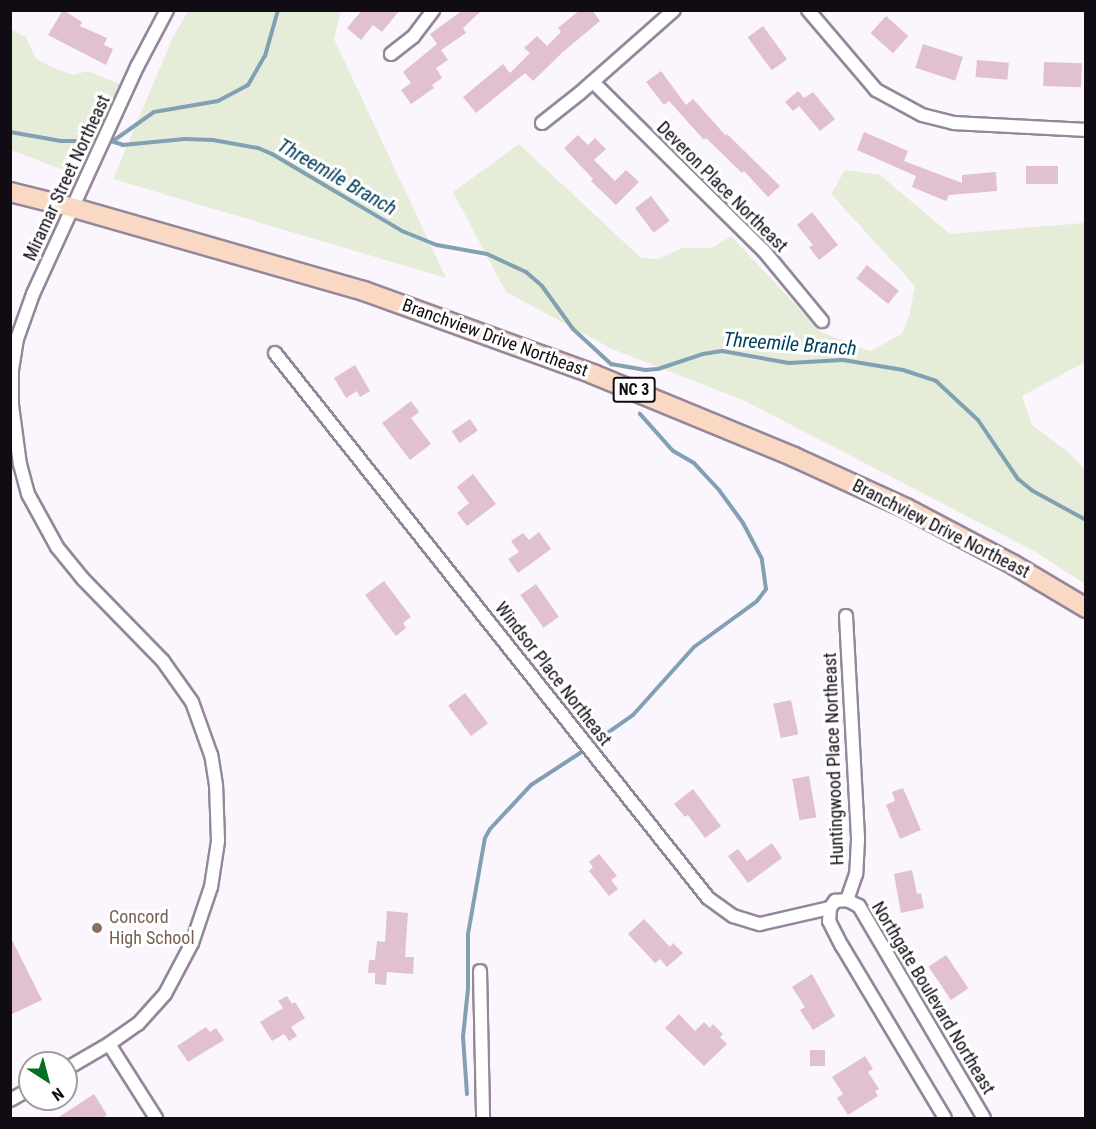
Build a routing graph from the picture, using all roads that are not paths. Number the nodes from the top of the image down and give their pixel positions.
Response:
1 (433, 10) edge
2 (674, 10) edge
3 (808, 10) edge
4 (166, 11) edge
5 (391, 54) dead end
6 (592, 82) junction
7 (542, 123) dead end
8 (1086, 130) edge
9 (10, 192) edge
10 (74, 208) junction
11 (822, 321) dead end
12 (275, 353) dead end
13 (1086, 608) edge
14 (846, 616) dead end
15 (847, 900) junction
16 (830, 908) junction
17 (480, 971) dead end
18 (109, 1044) junction
19 (78, 1062) edge
20 (156, 1119) edge
21 (483, 1119) edge
22 (945, 1119) edge
23 (984, 1119) edge

1 - 5 street
2 - 6 street
3 - 8 street
4 - 10 street, Miramar Street Northeast
6 - 7 street
6 - 11 street, Deveron Place Northeast
9 - 10 main road, Branchview Drive Northeast / NC 3
10 - 13 main road, Branchview Drive Northeast / NC 3
10 - 18 street, Miramar Street Northeast
12 - 16 street, Windsor Place Northeast
14 - 15 street, Huntingwood Place Northeast
15 - 16 street, Windsor Place Northeast
15 - 23 street, Northgate Boulevard Northeast
16 - 22 street
17 - 21 street
18 - 19 street, Miramar Street Northeast
18 - 20 street

